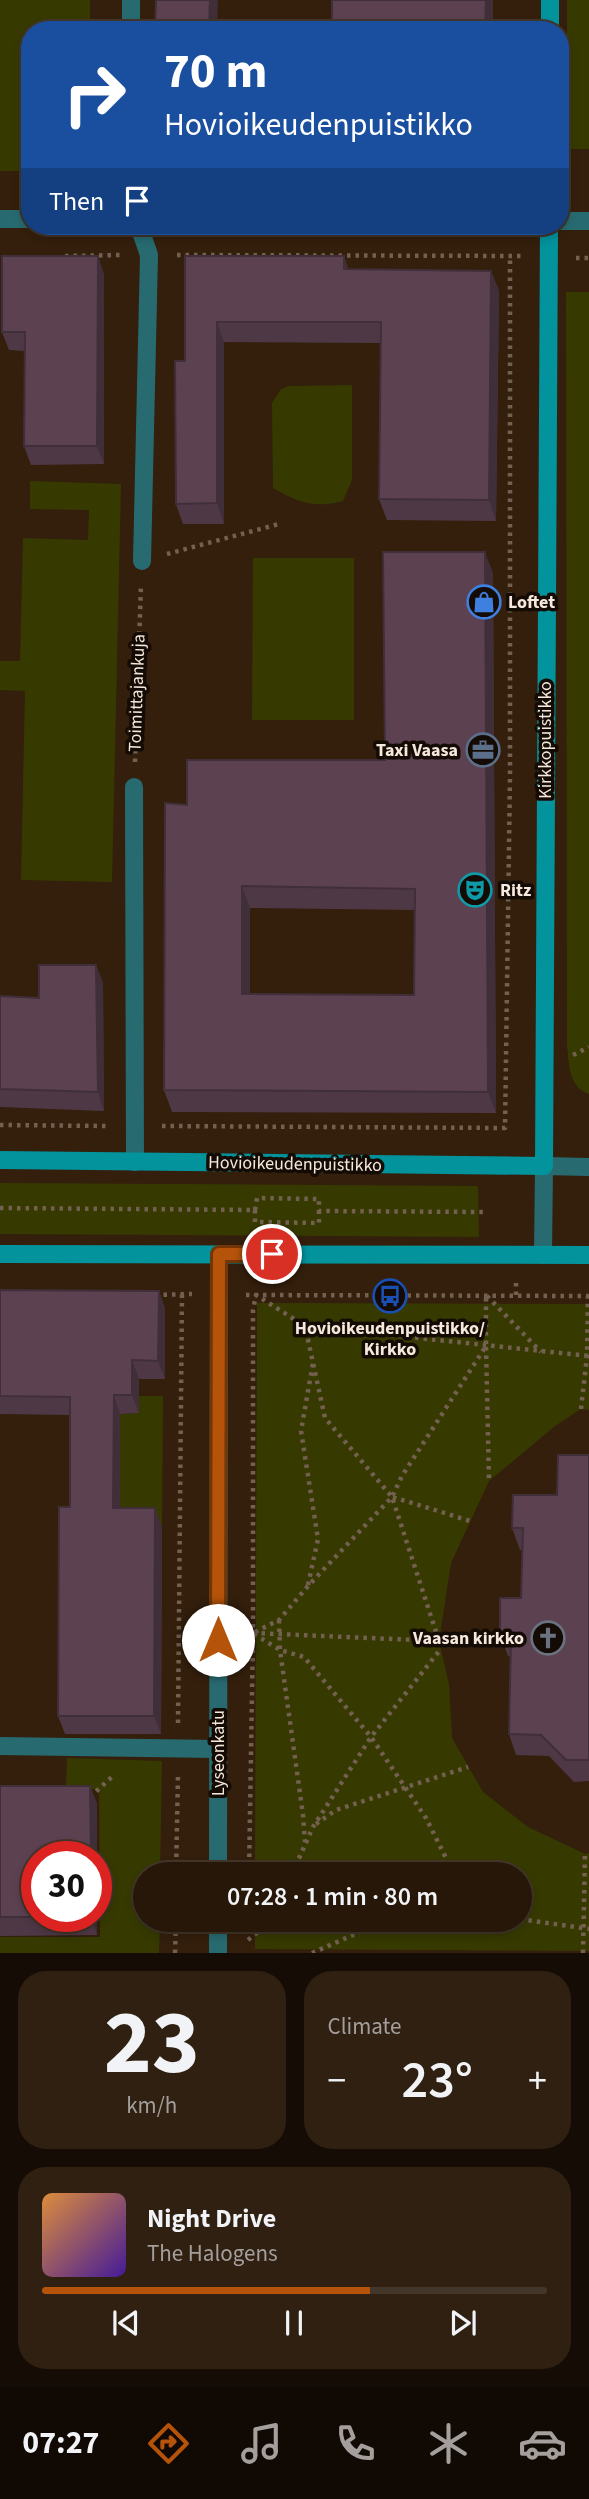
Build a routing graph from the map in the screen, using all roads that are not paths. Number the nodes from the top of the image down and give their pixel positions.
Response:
1 (131, 0) edge
2 (550, 0) edge
3 (131, 21) edge
4 (550, 21) edge
5 (0, 219) edge
6 (21, 219) edge
7 (569, 221) edge
8 (589, 221) edge
9 (142, 235) edge
10 (549, 235) edge
11 (142, 561) road end
12 (134, 787) road end
13 (0, 1160) edge
14 (135, 1162) junction
15 (544, 1166) junction
16 (589, 1167) edge
17 (0, 1254) edge
18 (219, 1254) junction
19 (543, 1255) junction
20 (589, 1255) edge
21 (0, 1746) edge
22 (218, 1749) junction
23 (218, 1862) edge
24 (218, 1932) edge
25 (218, 1953) edge

1 - 3 street
2 - 4 main road
5 - 6 street
7 - 8 street
9 - 11 street
10 - 15 main road, Kirkkopuistikko
12 - 14 street
13 - 14 main road, Hovioikeudenpuistikko
14 - 15 main road, Hovioikeudenpuistikko
15 - 16 street, Hovioikeudenpuistikko
15 - 19 street, Kirkkopuistikko
17 - 18 main road
18 - 19 main road
18 - 22 street, Lyseonkatu
19 - 20 main road
21 - 22 street
22 - 23 street, Lyseonkatu
24 - 25 street

